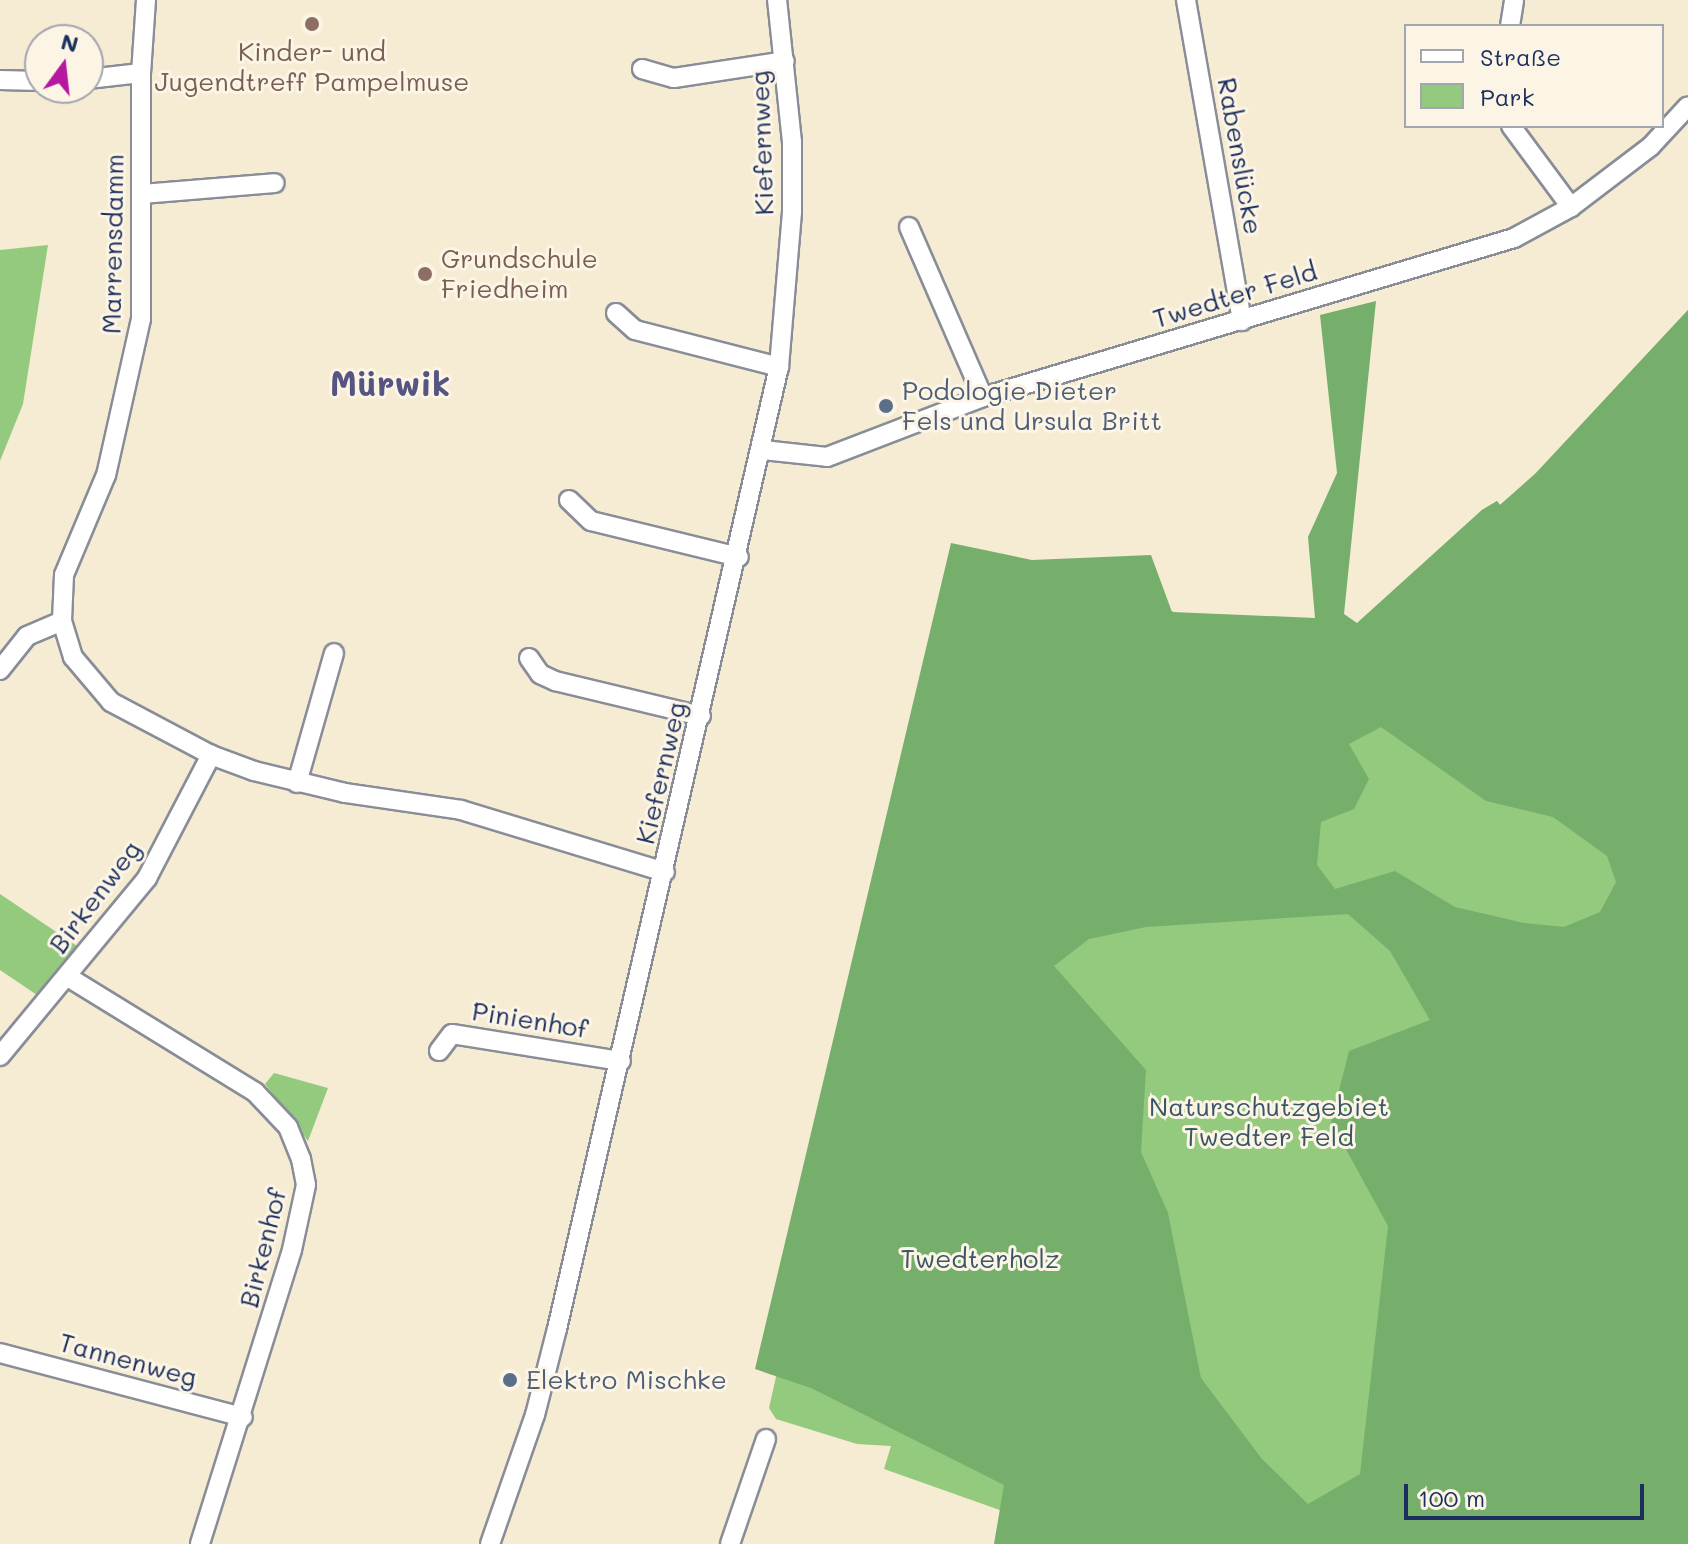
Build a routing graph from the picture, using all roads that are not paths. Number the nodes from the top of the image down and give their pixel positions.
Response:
1 (146, 0) edge
2 (777, 0) edge
3 (1186, 0) edge
4 (1514, 0) edge
5 (1510, 24) edge
6 (785, 61) junction
7 (642, 69) dead end
8 (141, 73) junction
9 (104, 77) edge
10 (0, 80) edge
11 (24, 81) edge
12 (1688, 106) edge
13 (1512, 128) edge
14 (275, 183) dead end
15 (142, 194) junction
16 (1571, 207) junction
17 (909, 227) dead end
18 (616, 313) dead end
19 (1242, 321) junction
20 (779, 367) junction
21 (983, 397) junction
22 (763, 450) junction
23 (569, 500) dead end
24 (739, 557) junction
25 (62, 621) junction
26 (334, 653) dead end
27 (529, 658) dead end
28 (0, 670) edge
29 (701, 716) junction
30 (211, 755) junction
31 (297, 783) junction
32 (665, 872) junction
33 (68, 977) junction
34 (0, 1023) edge
35 (17, 1033) junction
36 (439, 1051) dead end
37 (0, 1056) edge
38 (621, 1061) junction
39 (0, 1353) edge
40 (243, 1417) junction
41 (766, 1439) dead end
42 (200, 1544) edge
43 (490, 1544) edge
44 (730, 1544) edge

1 - 8 street, Marrensdamm
2 - 6 street, Kiefernweg
3 - 19 street, Rabenslücke
4 - 5 street
6 - 7 street
6 - 20 street, Kiefernweg
8 - 9 street
8 - 15 street, Marrensdamm
10 - 11 street
12 - 16 street, Twedter Feld
13 - 16 street
14 - 15 street
15 - 25 street, Marrensdamm
16 - 19 street, Twedter Feld
17 - 21 street
18 - 20 street
19 - 21 street, Twedter Feld
20 - 22 street, Kiefernweg
21 - 22 street, Twedter Feld
22 - 24 street, Kiefernweg
23 - 24 street
24 - 29 street, Kiefernweg
25 - 28 street
25 - 30 street, Marrensdamm
26 - 31 street
27 - 29 street
29 - 32 street, Kiefernweg
30 - 31 street, Marrensdamm
30 - 33 street, Birkenweg
31 - 32 street, Marrensdamm
32 - 38 street, Kiefernweg
33 - 35 street, Birkenweg
33 - 40 street, Birkenhof
34 - 35 street
35 - 37 street, Birkenweg
36 - 38 street, Pinienhof
38 - 43 street, Kiefernweg
39 - 40 street, Tannenweg
40 - 42 street, Birkenhof
41 - 44 street

